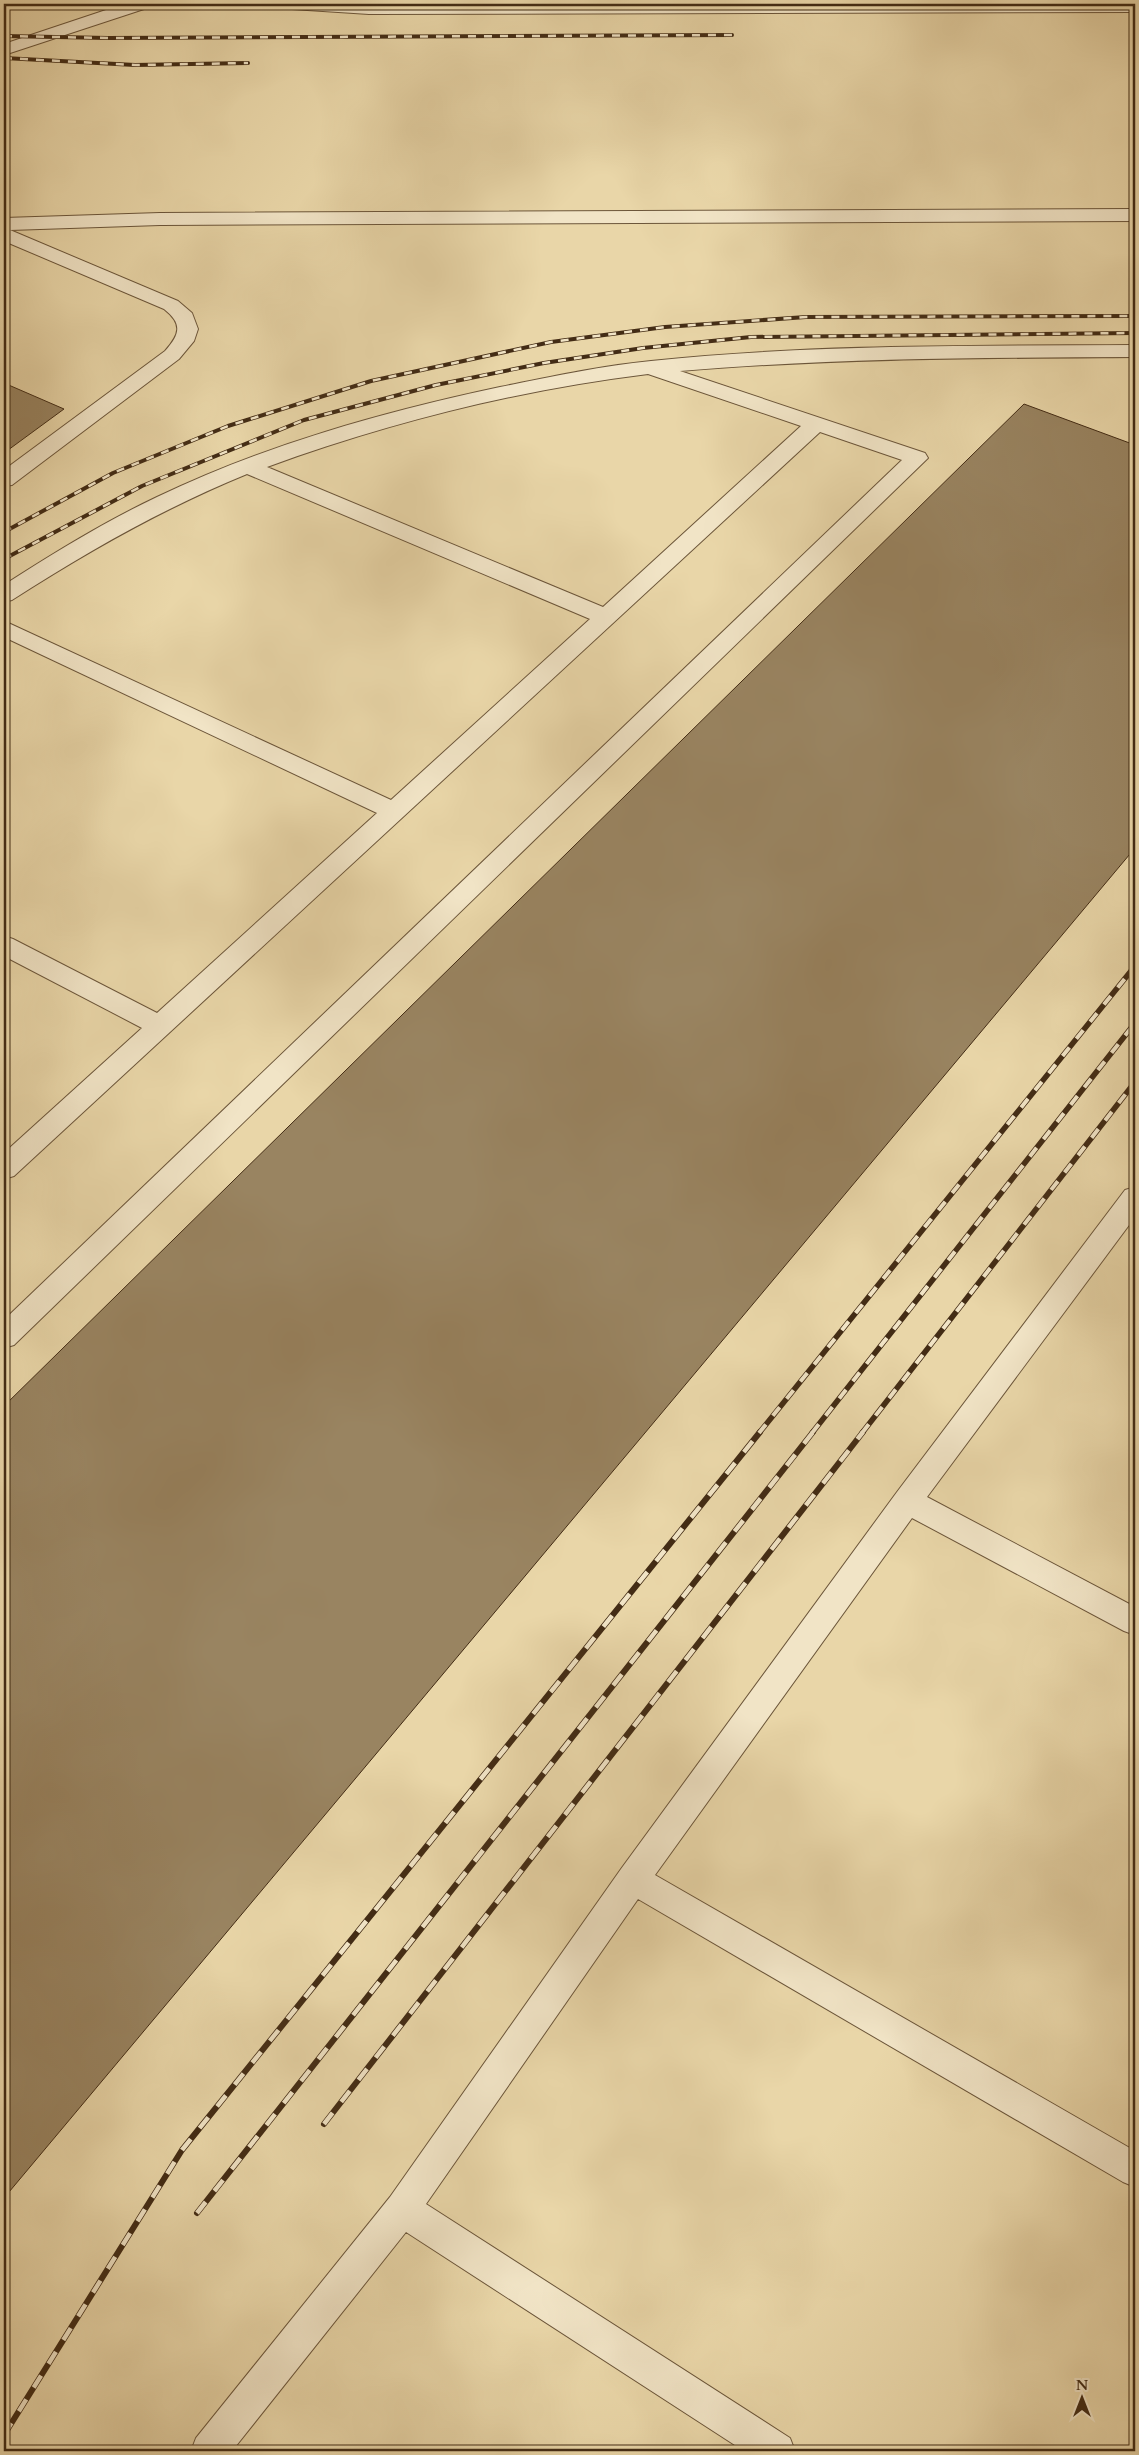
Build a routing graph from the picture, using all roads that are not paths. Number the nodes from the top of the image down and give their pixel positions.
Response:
1 (141, 4) edge
2 (292, 4) edge
3 (1135, 7) edge
4 (4, 50) edge
5 (1135, 215) edge
6 (4, 224) edge
7 (4, 234) edge
8 (1135, 351) edge
9 (649, 367) junction
10 (817, 423) junction
11 (249, 467) junction
12 (4, 480) edge
13 (4, 594) edge
14 (606, 617) junction
15 (4, 628) edge
16 (394, 811) junction
17 (4, 945) edge
18 (160, 1026) junction
19 (4, 1169) edge
20 (1135, 1197) edge
21 (1126, 1228) edge
22 (4, 1337) edge
23 (907, 1501) junction
24 (1135, 1622) edge
25 (633, 1879) junction
26 (1135, 2170) edge
27 (402, 2209) junction
28 (209, 2451) edge
29 (777, 2451) edge

1 - 4 street
2 - 3 street
5 - 6 street
7 - 12 street
8 - 9 street
9 - 10 street
9 - 11 street
10 - 14 street
10 - 22 street
11 - 13 street
11 - 14 street
14 - 16 street
15 - 16 street
16 - 18 street
17 - 18 street
18 - 19 street
20 - 21 street
21 - 23 street
23 - 24 street
23 - 25 street
25 - 26 street
25 - 27 street
27 - 28 street
27 - 29 street

